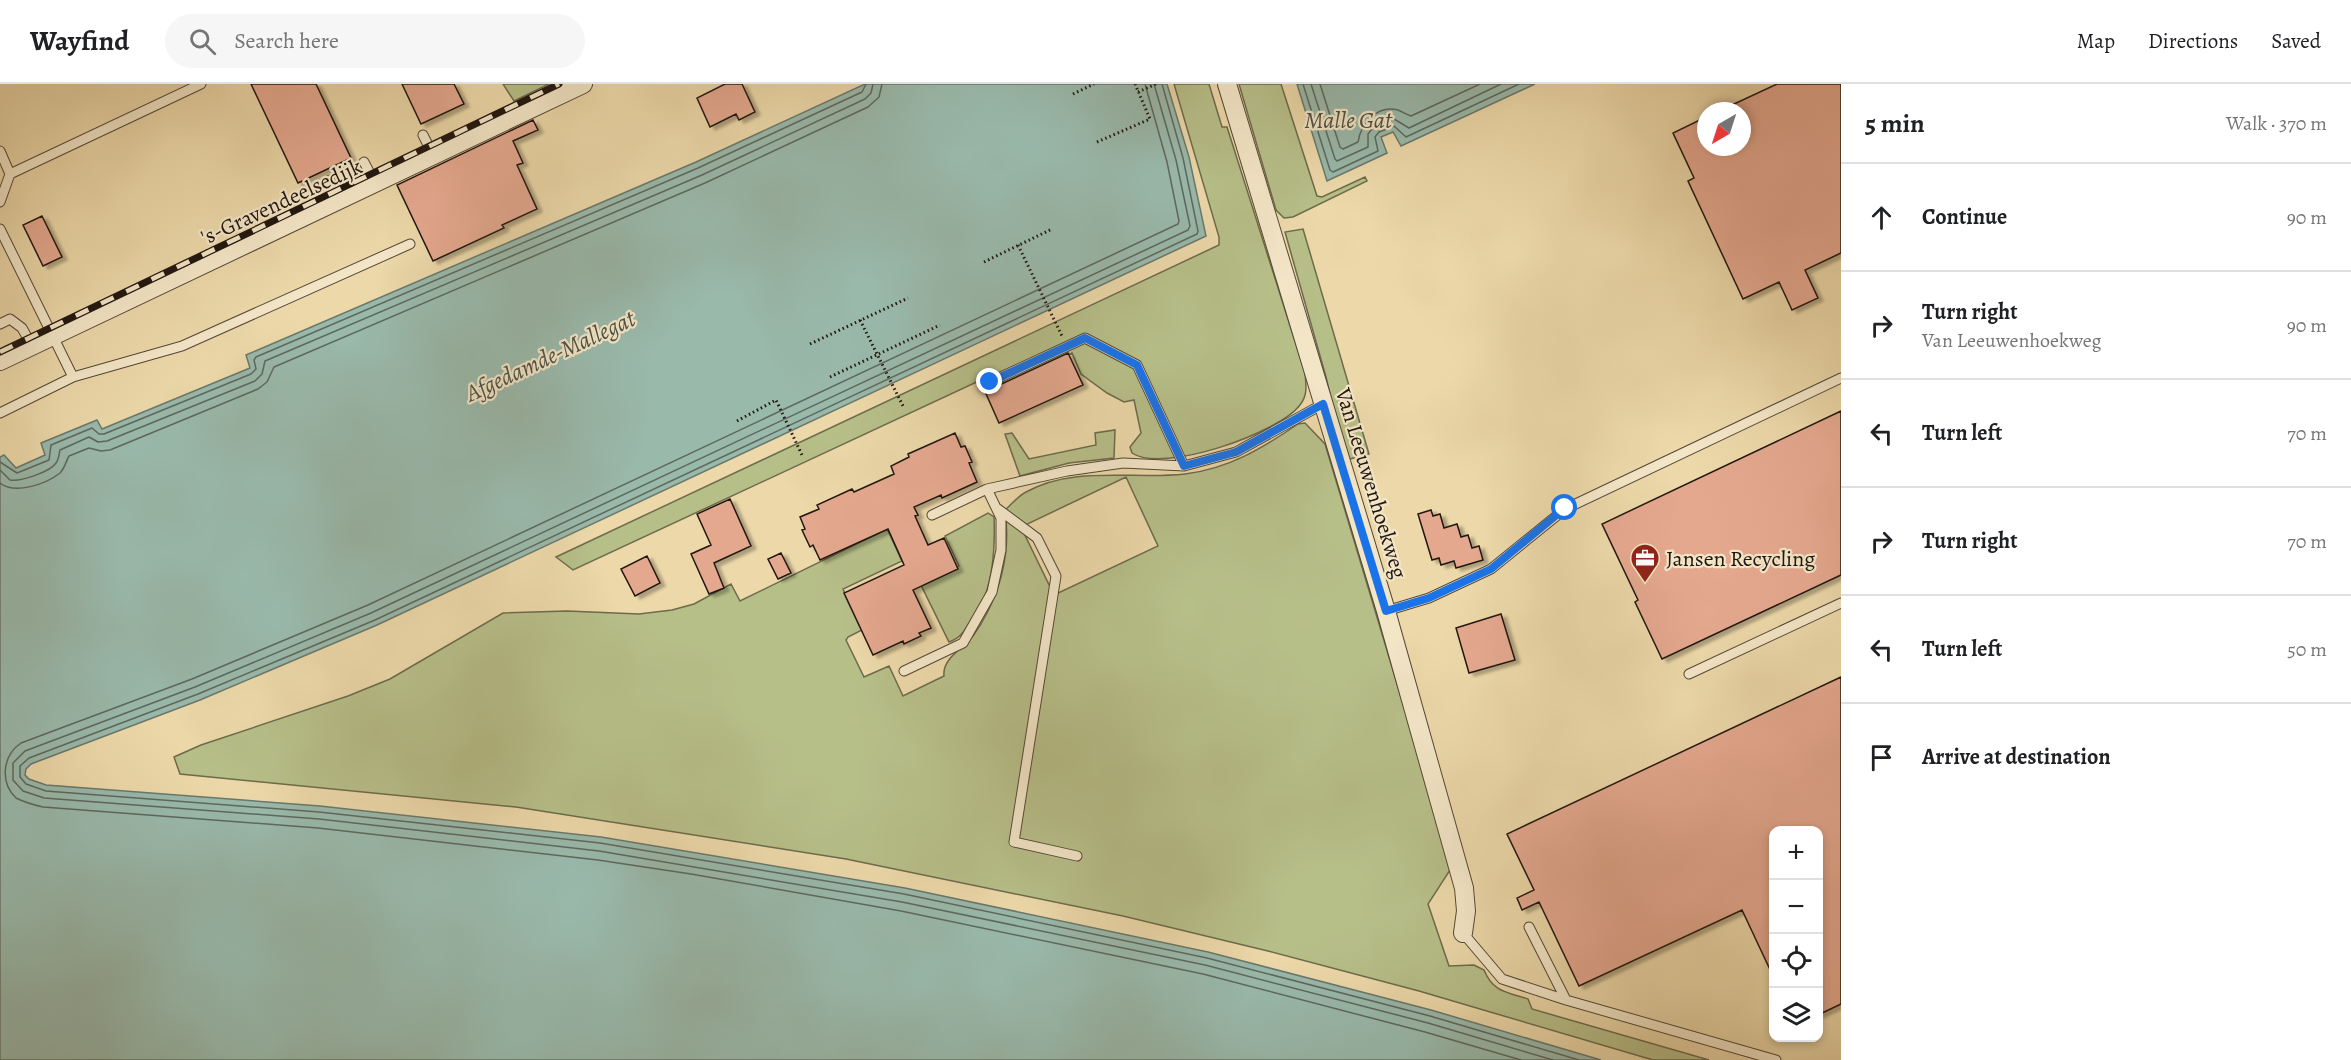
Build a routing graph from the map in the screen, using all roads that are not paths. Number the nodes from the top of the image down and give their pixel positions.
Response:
1 (201, 84) edge
2 (583, 84) edge
3 (1227, 84) edge
4 (423, 135) dead end
5 (0, 151) edge
6 (433, 155) junction
7 (364, 162) dead end
8 (10, 174) junction
9 (330, 180) dead end
10 (375, 183) junction
11 (339, 201) junction
12 (0, 202) edge
13 (0, 230) edge
14 (410, 244) dead end
15 (0, 324) edge
16 (53, 336) junction
17 (32, 346) junction
18 (0, 361) edge
19 (73, 377) junction
20 (1841, 378) edge
21 (990, 382) dead end
22 (1323, 404) junction
23 (0, 413) edge
24 (1184, 466) junction
25 (987, 489) junction
26 (996, 508) junction
27 (932, 514) dead end
28 (1841, 603) edge
29 (1386, 611) junction
30 (904, 671) dead end
31 (1689, 674) dead end
32 (1077, 856) dead end
33 (1529, 927) dead end
34 (1463, 933) joint
35 (1566, 1000) junction
36 (1776, 1060) edge

1 - 8 lane
2 - 6 street, 's-Gravendeelsedijk
3 - 22 street, Van Leeuwenhoekweg
4 - 6 lane
5 - 8 lane
6 - 10 street, 's-Gravendeelsedijk
7 - 10 lane
8 - 12 lane
9 - 11 lane
10 - 11 street, 's-Gravendeelsedijk
11 - 16 street, 's-Gravendeelsedijk
13 - 16 lane
14 - 19 lane
15 - 17 lane
16 - 17 street, 's-Gravendeelsedijk
16 - 19 lane
17 - 18 street, 's-Gravendeelsedijk
19 - 23 lane
20 - 29 lane
21 - 24 lane
22 - 24 lane
22 - 29 street, Van Leeuwenhoekweg
24 - 25 lane
25 - 26 lane
25 - 27 lane
26 - 30 lane
26 - 32 lane
28 - 31 lane
29 - 34 street, Van Leeuwenhoekweg
33 - 35 lane
34 - 35 lane
35 - 36 lane

